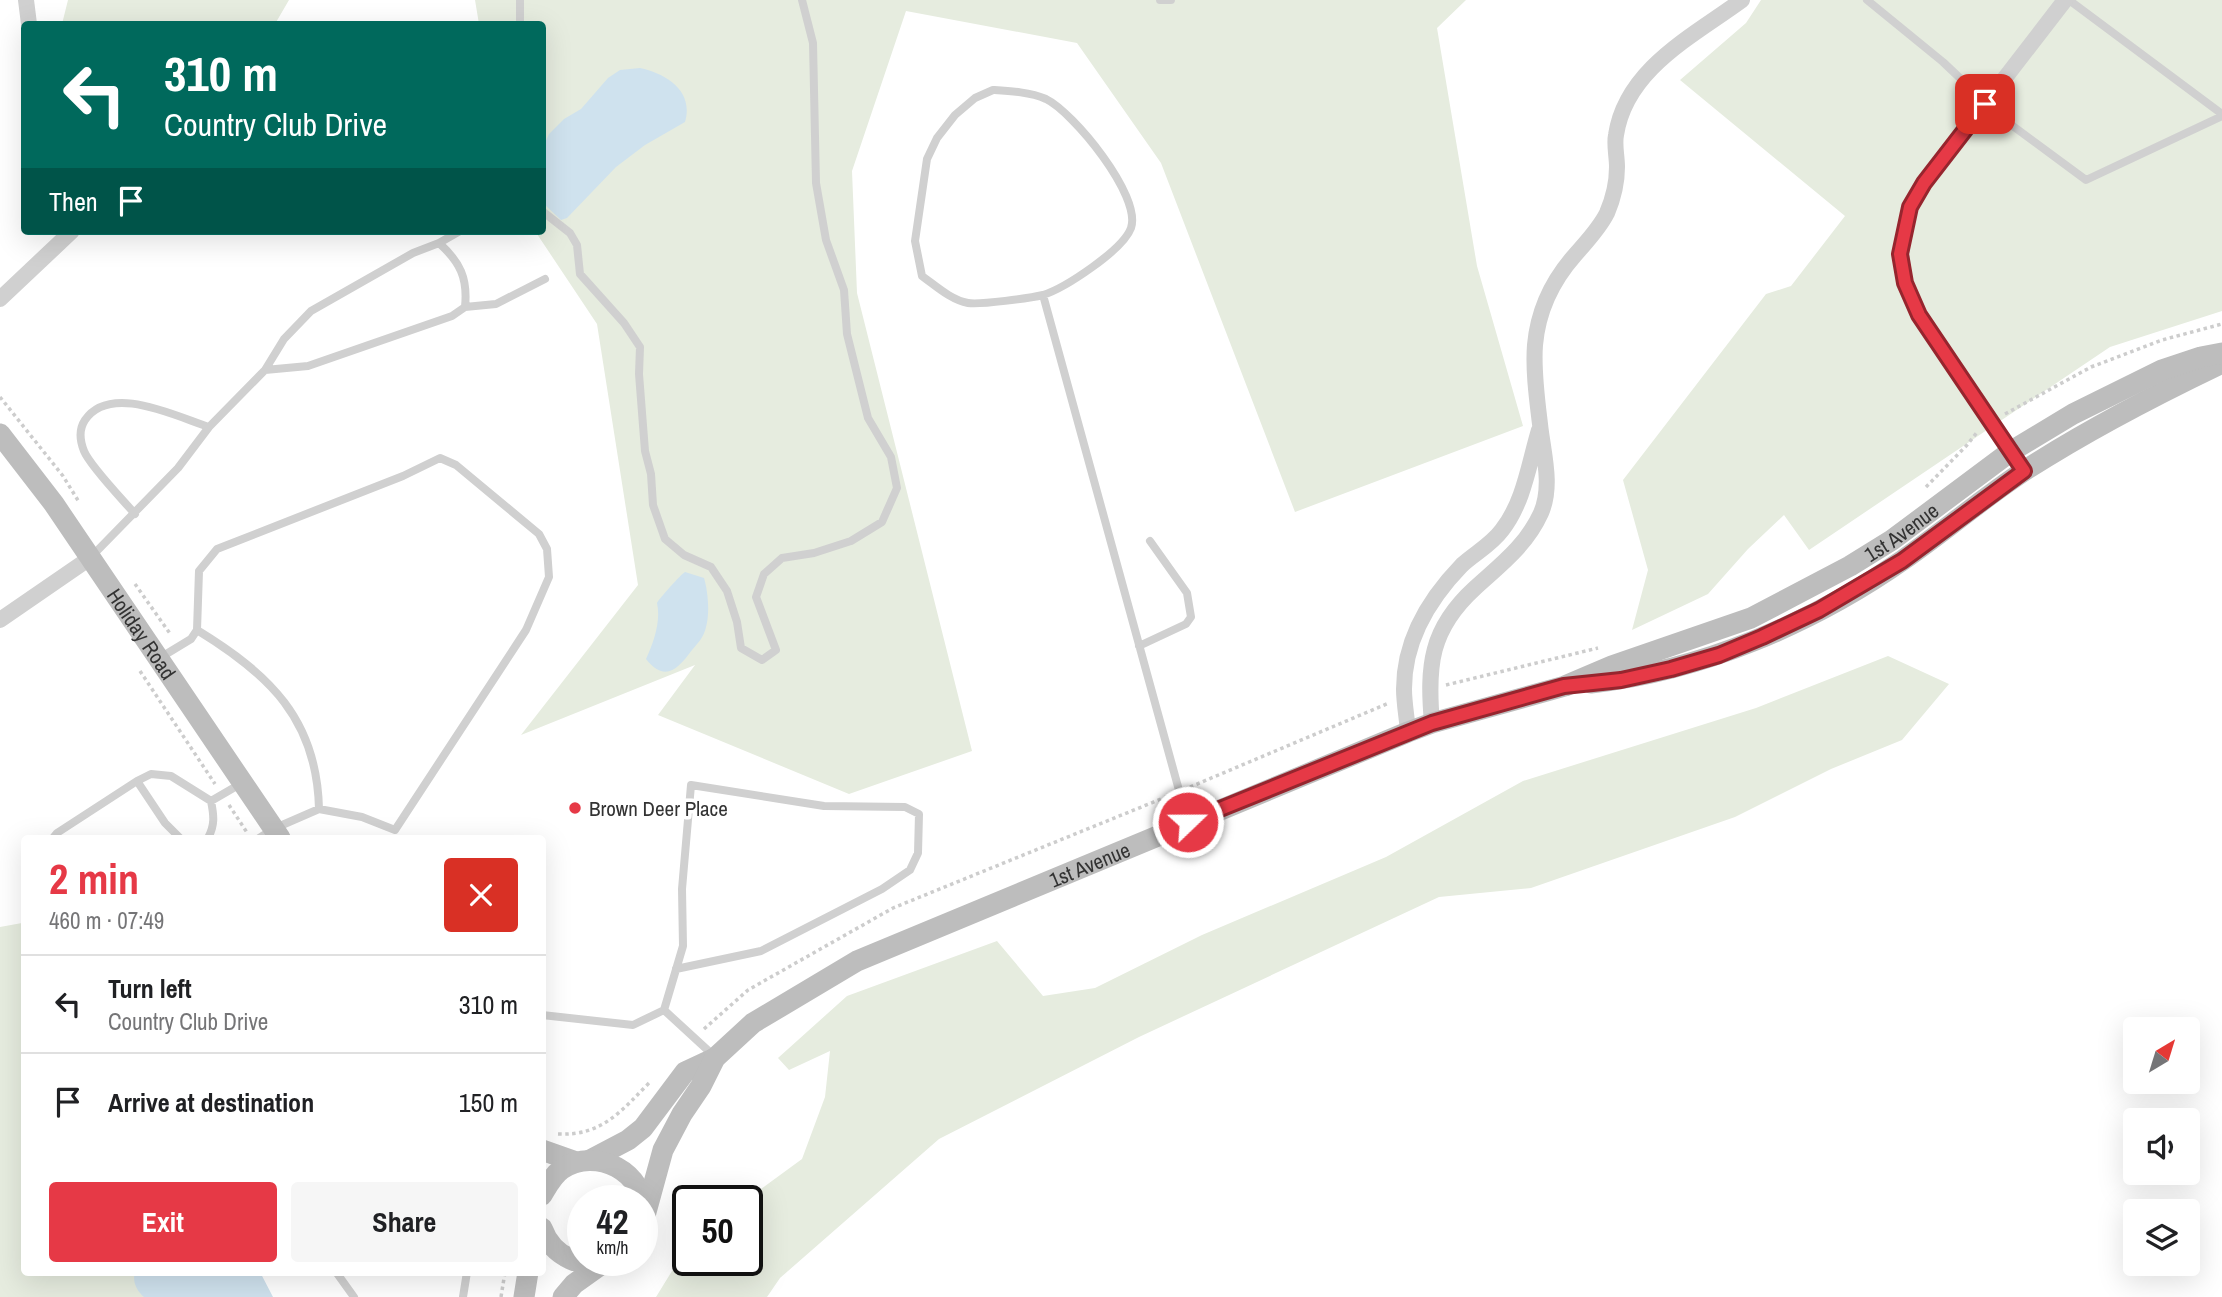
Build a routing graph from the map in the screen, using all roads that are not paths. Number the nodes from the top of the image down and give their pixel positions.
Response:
1 (26, 0) edge
2 (520, 0) edge
3 (802, 0) edge
4 (1160, 0) edge
5 (1171, 0) edge
6 (1742, 0) edge
7 (1867, 0) edge
8 (2067, 0) edge
9 (29, 21) edge
10 (520, 21) edge
11 (1985, 104) junction
12 (2222, 115) edge
13 (546, 214) edge
14 (68, 235) edge
15 (453, 235) edge
16 (439, 243) junction
17 (545, 279) dead end
18 (1043, 295) junction
19 (0, 299) edge
20 (465, 307) junction
21 (2222, 353) edge
22 (2222, 363) edge
23 (265, 370) junction
24 (1540, 424) junction
25 (209, 427) junction
26 (0, 434) edge
27 (2010, 452) junction
28 (2024, 471) junction
29 (135, 514) junction
30 (1150, 541) dead end
31 (90, 558) junction
32 (0, 620) edge
33 (197, 631) junction
34 (1139, 646) junction
35 (158, 659) junction
36 (1564, 686) junction
37 (1432, 723) junction
38 (1408, 732) junction
39 (137, 781) junction
40 (242, 783) junction
41 (211, 801) junction
42 (319, 809) junction
43 (1188, 822) junction
44 (55, 835) edge
45 (177, 835) edge
46 (210, 835) edge
47 (270, 835) edge
48 (676, 970) junction
49 (664, 1010) junction
50 (546, 1015) edge
51 (715, 1058) junction
52 (547, 1142) edge
53 (583, 1161) junction
54 (635, 1185) edge
55 (654, 1185) edge
56 (546, 1189) edge
57 (546, 1237) edge
58 (567, 1258) edge
59 (339, 1276) edge
60 (466, 1276) edge
61 (527, 1276) edge
62 (586, 1276) edge
63 (354, 1297) edge
64 (463, 1297) edge
65 (524, 1297) edge
66 (563, 1297) edge

1 - 9 street
2 - 10 lane
3 - 13 lane
4 - 5 lane
6 - 24 street
7 - 11 lane
8 - 11 street
8 - 12 lane
11 - 12 lane
11 - 27 street
14 - 19 street
15 - 16 lane
16 - 20 lane
16 - 23 lane
17 - 20 lane
18 - 18 lane
18 - 34 lane
20 - 23 lane
21 - 27 main road, 1st Avenue
22 - 28 main road, 1st Avenue
23 - 25 lane
24 - 37 street
24 - 38 street
25 - 29 lane
25 - 29 lane
26 - 31 main road, Holiday Road
27 - 28 street
27 - 36 main road, 1st Avenue
28 - 36 main road, 1st Avenue
29 - 31 lane
30 - 34 lane
31 - 32 street
31 - 35 main road, Holiday Road
33 - 35 lane
33 - 42 lane
33 - 42 lane
34 - 43 lane
35 - 40 main road, Holiday Road
36 - 37 main road, 1st Avenue
37 - 38 main road, 1st Avenue
38 - 43 main road, 1st Avenue
39 - 41 lane
39 - 44 lane
39 - 45 lane
40 - 41 lane
40 - 47 main road, Holiday Road
41 - 46 lane
42 - 47 lane
43 - 51 main road, 1st Avenue
48 - 48 lane
48 - 49 lane
49 - 50 lane
49 - 51 lane
51 - 53 main road, 1st Avenue
51 - 55 main road, 1st Avenue
52 - 53 main road
53 - 54 main road
53 - 56 main road, 1st Avenue
57 - 58 main road
59 - 63 lane
60 - 64 lane
61 - 65 main road
62 - 66 main road

